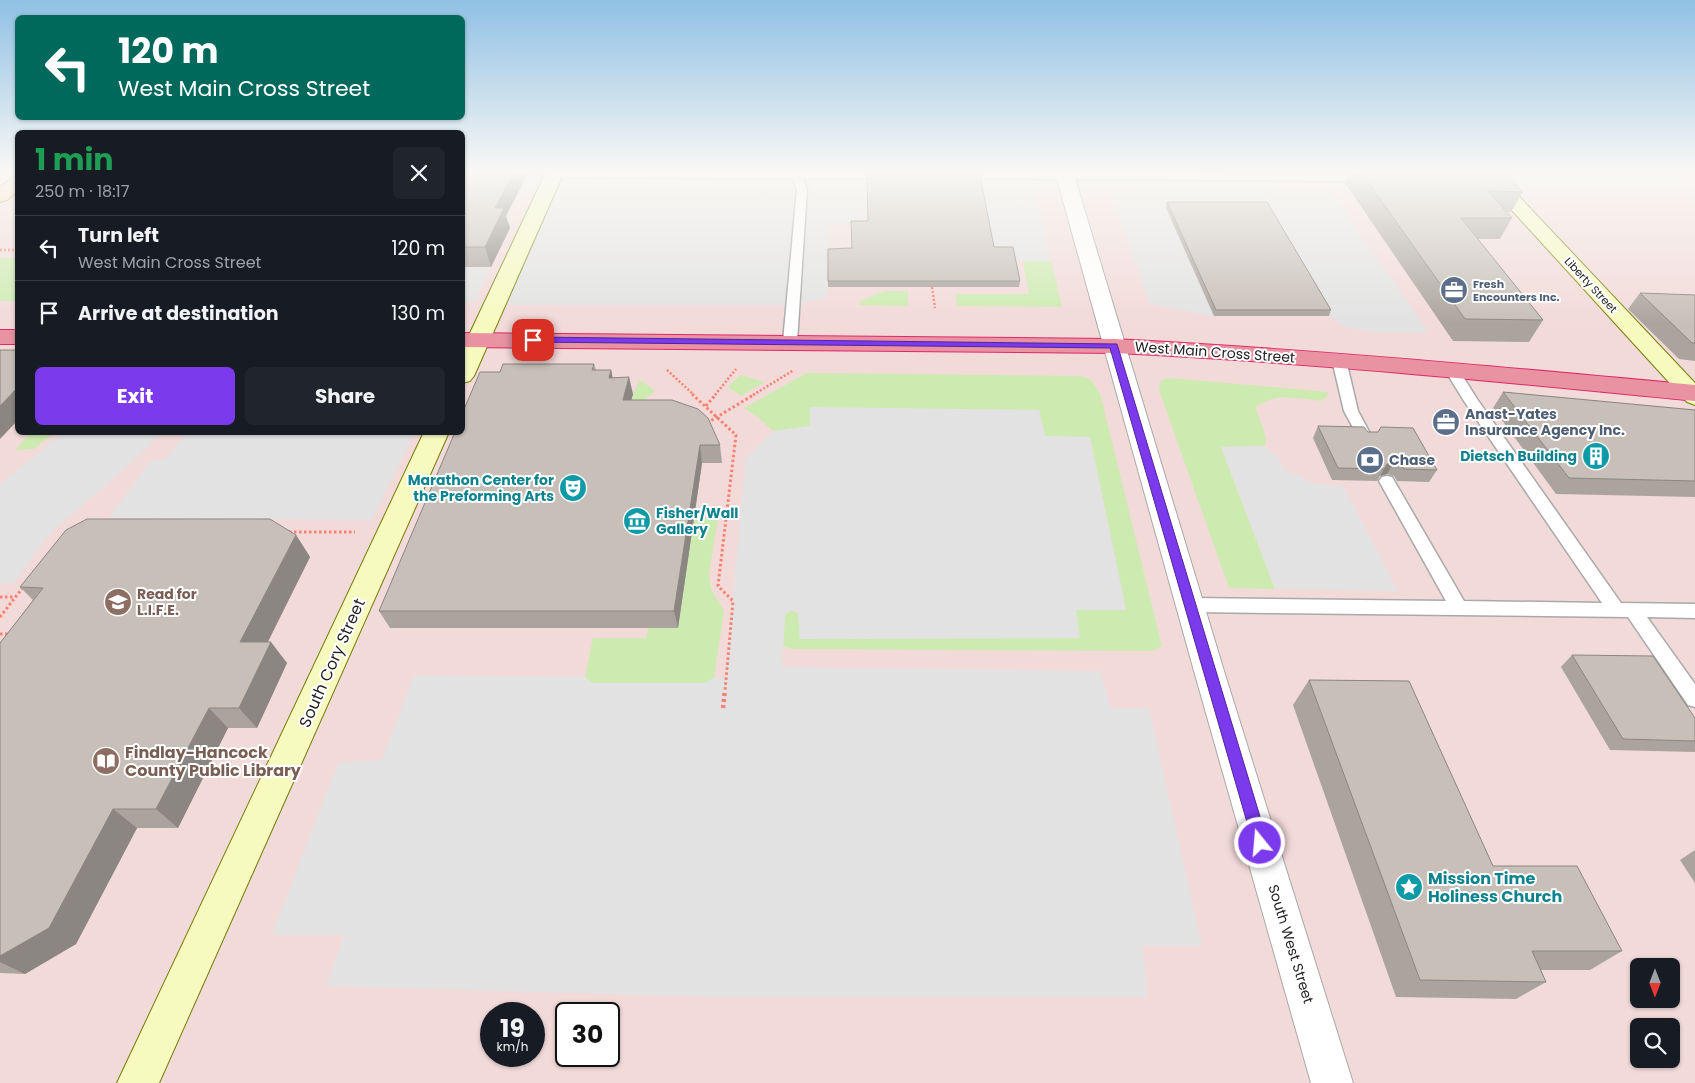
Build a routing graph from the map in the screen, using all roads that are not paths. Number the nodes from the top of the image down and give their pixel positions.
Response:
1 (529, 223) edge
2 (799, 223) edge
3 (1078, 223) edge
4 (1528, 223) edge
5 (0, 337) edge
6 (15, 337) edge
7 (471, 340) edge
8 (790, 342) junction
9 (1114, 346) junction
10 (1339, 360) junction
11 (465, 364) edge
12 (1452, 370) junction
13 (1694, 395) edge
14 (436, 435) edge
15 (1366, 439) edge
16 (1387, 481) edge
17 (1191, 606) junction
18 (1459, 609) junction
19 (1625, 611) junction
20 (1695, 611) edge
21 (1695, 699) edge
22 (138, 1083) edge
23 (1332, 1083) edge

1 - 7 street
2 - 8 lane
3 - 9 street, South West Street
4 - 13 street, Liberty Street
5 - 6 highway
7 - 8 highway, West Main Cross Street
7 - 11 street
8 - 9 highway, West Main Cross Street
9 - 10 highway, West Main Cross Street
9 - 17 street, South West Street
10 - 12 highway, West Main Cross Street
10 - 15 lane
12 - 13 highway, West Main Cross Street
12 - 19 lane
14 - 22 street, South Cory Street
16 - 18 lane
17 - 18 lane
17 - 23 street, South West Street
18 - 19 lane
19 - 20 lane
19 - 21 lane

